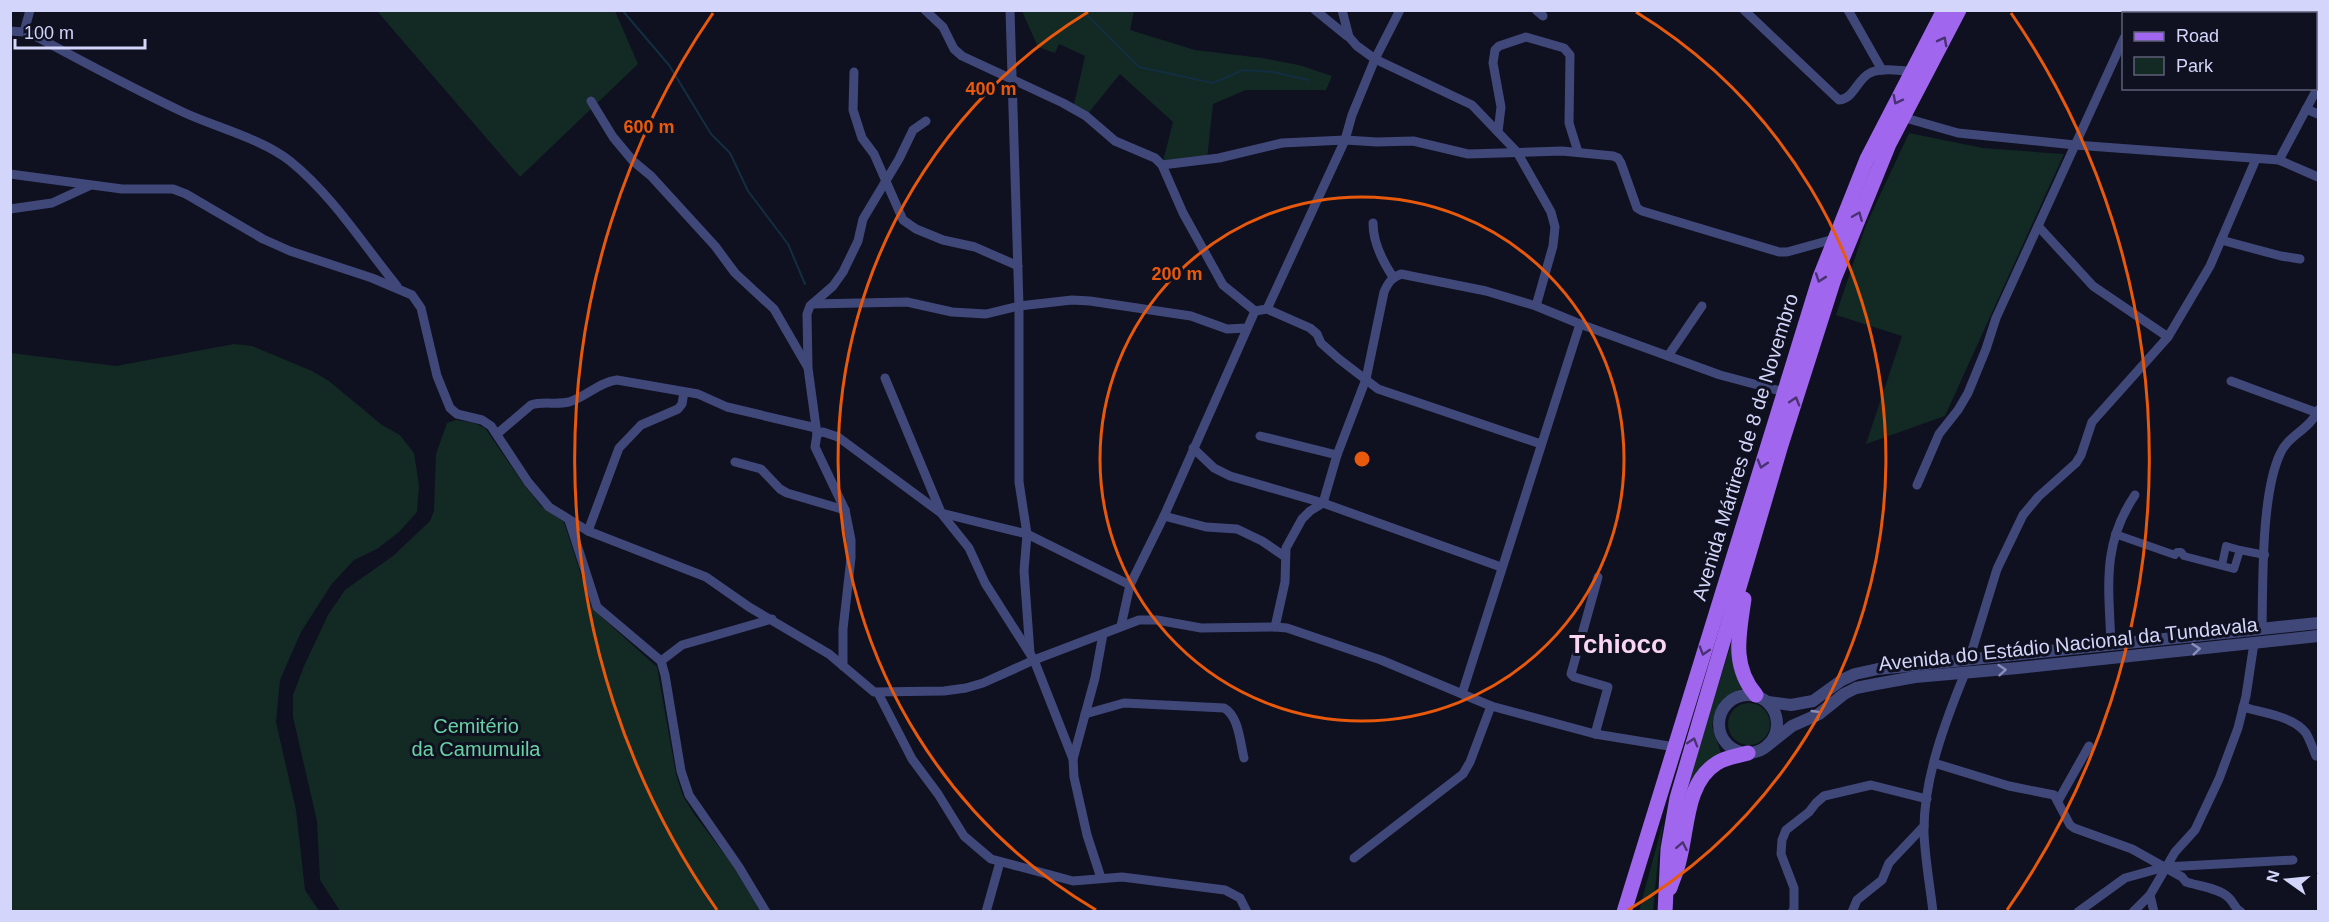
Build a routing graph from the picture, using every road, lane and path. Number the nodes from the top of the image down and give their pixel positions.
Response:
1 (30, 10) edge
2 (926, 10) edge
3 (1010, 10) edge
4 (1316, 10) edge
5 (1342, 10) edge
6 (1400, 10) edge
7 (1744, 10) edge
8 (1848, 10) edge
9 (1944, 10) edge
10 (1959, 10) edge
11 (10, 31) edge
12 (24, 32) junction
13 (1348, 37) junction
14 (2122, 42) edge
15 (1375, 59) junction
16 (1882, 70) junction
17 (1912, 71) junction
18 (854, 72) dead end
19 (1013, 81) junction
20 (2319, 87) edge
21 (591, 101) dead end
22 (2306, 109) junction
23 (2319, 114) edge
24 (1902, 117) junction
25 (926, 121) dead end
26 (1498, 132) junction
27 (1345, 140) junction
28 (2075, 145) junction
29 (1517, 152) junction
30 (1578, 152) junction
31 (2256, 159) junction
32 (2279, 160) junction
33 (1162, 165) junction
34 (10, 174) edge
35 (2319, 177) edge
36 (886, 181) junction
37 (91, 185) junction
38 (10, 209) edge
39 (1373, 223) dead end
40 (2038, 226) junction
41 (1834, 239) junction
42 (2221, 240) junction
43 (2301, 259) dead end
44 (1018, 266) junction
45 (1393, 277) junction
46 (398, 288) junction
47 (813, 304) junction
48 (1018, 306) junction
49 (1536, 306) junction
50 (1702, 306) dead end
51 (1268, 309) junction
52 (1255, 311) junction
53 (1580, 324) junction
54 (1247, 328) junction
55 (2168, 337) junction
56 (1668, 356) junction
57 (808, 368) junction
58 (885, 378) dead end
59 (1366, 380) junction
60 (2230, 381) dead end
61 (684, 392) junction
62 (1784, 392) junction
63 (2318, 412) edge
64 (817, 431) junction
65 (497, 434) junction
66 (1260, 436) dead end
67 (1541, 444) junction
68 (1192, 448) junction
69 (1337, 455) junction
70 (735, 462) dead end
71 (1917, 486) dead end
72 (2135, 495) dead end
73 (1323, 503) junction
74 (845, 510) junction
75 (941, 513) junction
76 (1164, 516) junction
77 (569, 520) junction
78 (588, 531) junction
79 (1027, 534) junction
80 (2115, 534) junction
81 (2240, 550) junction
82 (2265, 555) junction
83 (1284, 556) junction
84 (1748, 557) junction
85 (2222, 566) junction
86 (1501, 567) junction
87 (1598, 577) dead end
88 (1130, 585) junction
89 (772, 619) junction
90 (2319, 623) edge
91 (1121, 626) junction
92 (1275, 627) junction
93 (2262, 629) junction
94 (1103, 634) junction
95 (2319, 636) edge
96 (2254, 643) junction
97 (2111, 645) junction
98 (1032, 657) junction
99 (1969, 660) junction
100 (660, 661) junction
101 (843, 666) junction
102 (1965, 674) junction
103 (878, 693) junction
104 (1462, 694) junction
105 (1762, 698) junction
106 (1491, 706) junction
107 (2243, 707) junction
108 (1085, 714) junction
109 (1596, 734) junction
110 (1768, 746) junction
111 (2089, 746) dead end
112 (1675, 747) junction
113 (1748, 753) junction
114 (2316, 756) dead end
115 (1244, 758) dead end
116 (1073, 759) junction
117 (1934, 763) junction
118 (1927, 799) junction
119 (2058, 801) junction
120 (1924, 826) junction
121 (1354, 858) dead end
122 (2293, 860) dead end
123 (1000, 862) junction
124 (2165, 867) junction
125 (1101, 878) junction
126 (2150, 895) junction
127 (1665, 907) edge
128 (1794, 911) edge
129 (766, 912) edge
130 (986, 912) edge
131 (1247, 912) edge
132 (1624, 912) edge
133 (1852, 912) edge
134 (1933, 912) edge
135 (2078, 912) edge
136 (2133, 912) edge
137 (2154, 912) edge
138 (2241, 912) edge

1 - 12 street
2 - 19 street
3 - 19 street
4 - 13 street
5 - 13 street
6 - 15 street
7 - 16 street
8 - 16 street
9 - 17 main road, Avenida Mártires de 8 de Novembro
24 -> 10 main road, Avenida Mártires de 8 de Novembro
11 - 12 street
12 - 46 street
13 - 15 street
14 - 28 street
15 - 26 street
15 - 27 street
16 - 17 street
17 -> 41 main road, Avenida Mártires de 8 de Novembro
18 - 36 street
19 - 33 street
19 - 44 street
20 - 22 street
21 - 57 street
22 - 23 street
22 - 32 street
24 - 28 street
84 -> 24 main road, Avenida Mártires de 8 de Novembro
25 - 36 street
26 - 29 street
26 - 30 street
27 - 29 street
27 - 33 street
27 - 51 street
28 - 31 street
28 - 40 street
29 - 30 street
29 - 49 street
30 - 41 street
31 - 32 street
31 - 42 street
32 - 35 street
33 - 52 street
34 - 37 street
36 - 44 street
36 - 47 street
37 - 38 street
37 - 46 street
39 - 45 street
40 - 55 street
40 - 71 street
41 -> 62 main road, Avenida Mártires de 8 de Novembro
42 - 43 street
42 - 55 street
44 - 48 street
45 - 49 street
45 - 59 street
46 - 65 street
47 - 48 street
47 - 57 street
48 - 54 street
48 - 79 street
49 - 53 street
50 - 56 street
51 - 52 street
51 - 59 street
52 - 54 street
53 - 56 street
53 - 67 street
54 - 68 street
55 - 99 street
56 - 62 street
57 - 64 street
58 - 75 street
59 - 67 street
59 - 69 street
60 - 63 street
61 - 64 street
61 - 65 street
61 - 78 street
62 -> 112 main road, Avenida Mártires de 8 de Novembro
63 - 82 street
64 - 74 street
64 - 75 street
65 - 77 street
66 - 69 street
67 - 86 street
68 - 73 street
68 - 76 street
69 - 73 street
70 - 74 street
72 - 80 street
73 - 83 street
73 - 86 street
74 - 101 street
75 - 79 street
75 - 98 street
76 - 83 street
76 - 88 street
77 - 78 street
77 - 100 street
78 - 89 street
79 - 88 street
79 - 98 street
80 - 85 street
80 - 97 street
81 - 82 street
81 - 85 street
81 - 85 street
82 - 93 street
83 - 92 street
84 - 105 main road
127 -> 84 main road, Avenida Mártires de 8 de Novembro
86 - 104 street
87 - 109 street
88 - 91 street
89 - 100 street
89 - 101 street
90 - 93 street, Avenida do Estádio Nacional da Tundavala
91 - 92 street
91 - 94 street
92 - 104 street
93 - 97 street, Avenida do Estádio Nacional da Tundavala
94 - 98 street
94 - 108 street
95 - 96 street, Avenida do Estádio Nacional da Tundavala
102 -> 96 street, Avenida do Estádio Nacional da Tundavala
96 - 107 street
97 - 99 street, Avenida do Estádio Nacional da Tundavala
98 - 103 street
98 - 116 street
99 - 105 street, Avenida do Estádio Nacional da Tundavala
100 - 129 street
101 - 103 street
110 -> 102 street, Avenida do Estádio Nacional da Tundavala
102 - 117 street
103 - 123 street
104 - 106 street
105 - 110 street
105 - 113 street
106 - 109 street
106 - 121 street
107 - 114 street
107 - 124 street
108 - 115 street
108 - 116 street
109 - 112 street
110 - 113 street
111 - 119 street
112 - 132 main road, Avenida Mártires de 8 de Novembro
127 -> 113 main road
116 - 125 street
117 - 118 street
117 - 119 street
118 - 120 street
118 - 128 street
119 - 124 street
120 - 133 street
120 - 134 street
122 - 124 street
123 - 125 street
123 - 130 street
124 - 126 street
124 - 135 street
124 - 138 street
125 - 131 street
126 - 136 street
126 - 137 street

